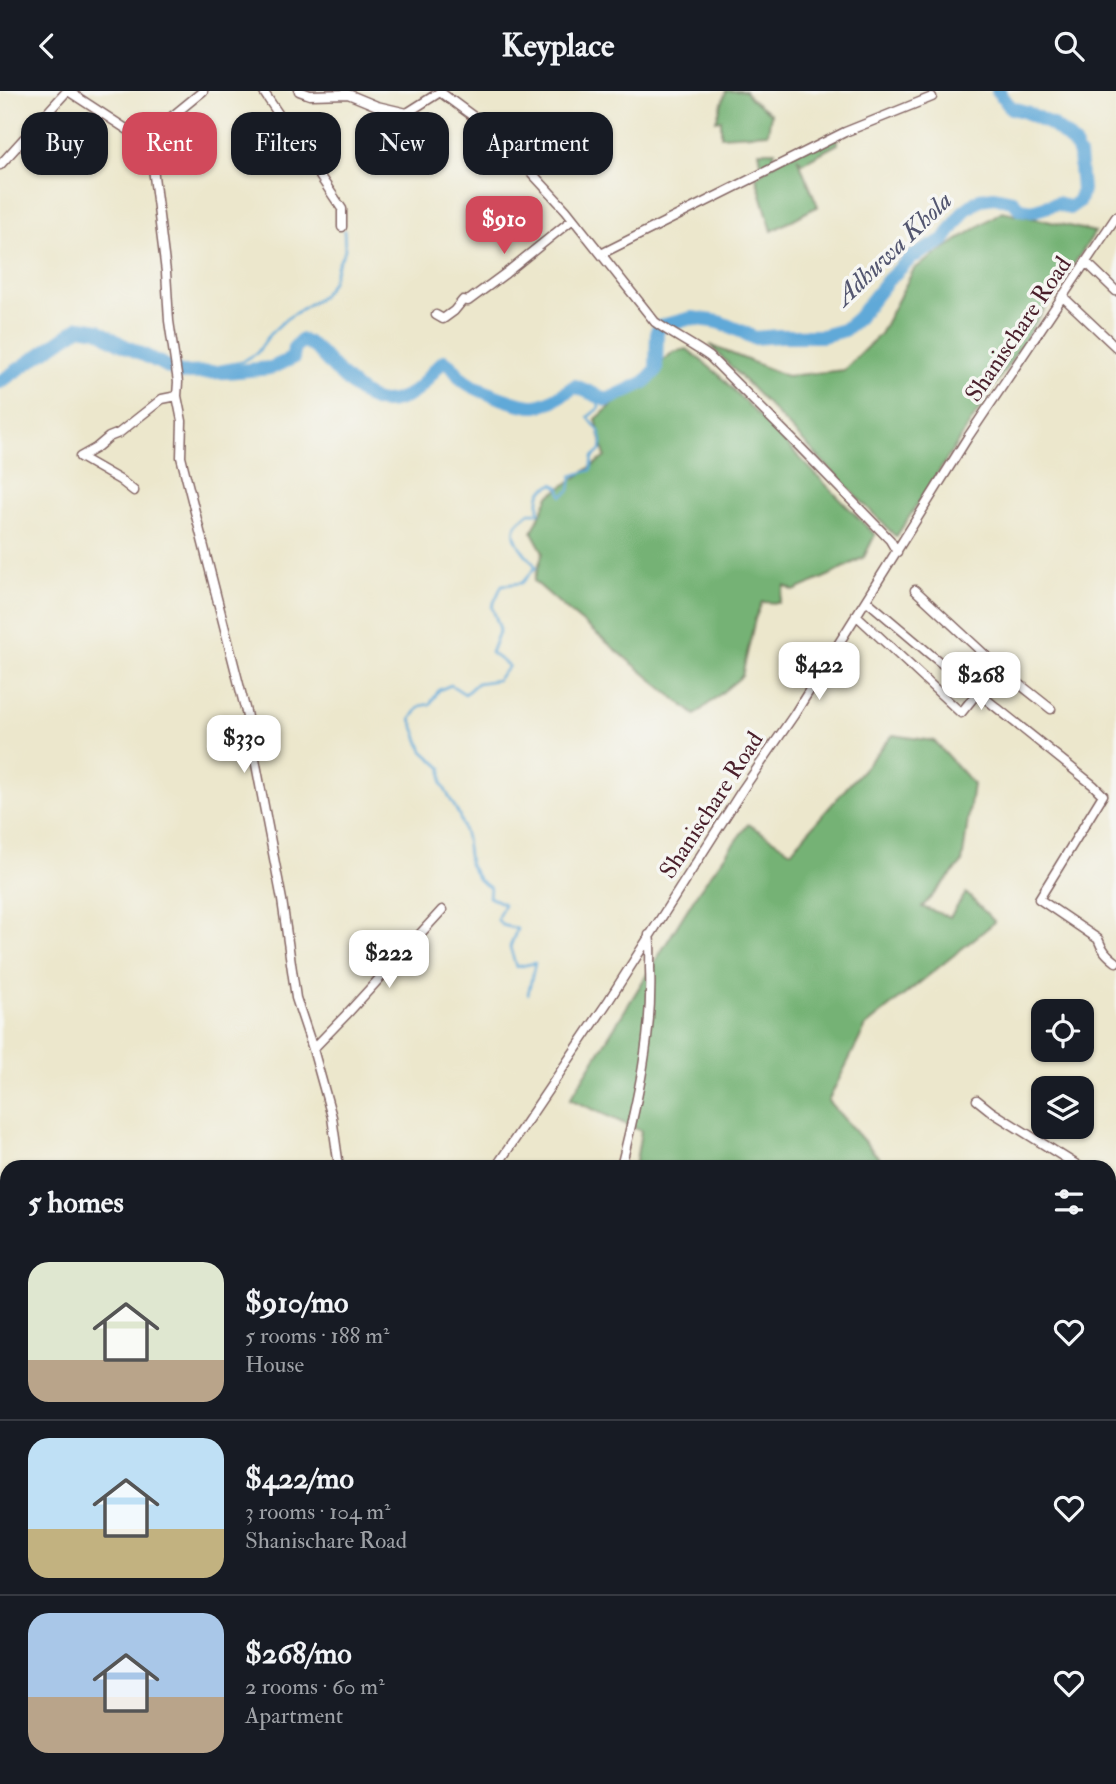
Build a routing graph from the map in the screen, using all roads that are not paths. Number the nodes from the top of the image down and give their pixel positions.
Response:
1 (67, 91) edge
2 (263, 91) edge
3 (299, 91) edge
4 (199, 92) edge
5 (932, 97) dead end
6 (176, 112) edge
7 (122, 126) edge
8 (1, 162) edge
9 (154, 175) edge
10 (1116, 217) edge
11 (573, 219) junction
12 (342, 227) dead end
13 (1113, 230) edge
14 (601, 254) junction
15 (1086, 262) junction
16 (1116, 291) edge
17 (1062, 296) junction
18 (436, 314) dead end
19 (1116, 347) edge
20 (177, 396) junction
21 (134, 491) dead end
22 (897, 552) junction
23 (915, 590) dead end
24 (866, 600) junction
25 (856, 615) junction
26 (998, 667) junction
27 (978, 693) junction
28 (1051, 709) dead end
29 (442, 910) dead end
30 (649, 935) junction
31 (1116, 962) edge
32 (313, 1049) junction
33 (977, 1100) dead end
34 (338, 1160) edge
35 (501, 1160) edge
36 (623, 1160) edge
37 (1069, 1160) edge

1 - 7 street
1 - 8 street
2 - 12 street
3 - 11 street
4 - 6 street
5 - 14 street
9 - 20 street
10 - 13 street, Shanischare Road
11 - 14 street
11 - 18 street
13 - 15 street, Shanischare Road
14 - 22 street
15 - 16 street
15 - 17 street, Shanischare Road
17 - 19 street
17 - 22 street, Shanischare Road
20 - 21 street
20 - 32 street
22 - 24 street, Shanischare Road
23 - 26 street
24 - 25 street, Shanischare Road
24 - 27 street
25 - 27 street
25 - 30 street, Shanischare Road
26 - 27 street
26 - 28 street
27 - 31 street
29 - 32 street
30 - 35 street, Shanischare Road
30 - 36 street
32 - 34 street
33 - 37 street

